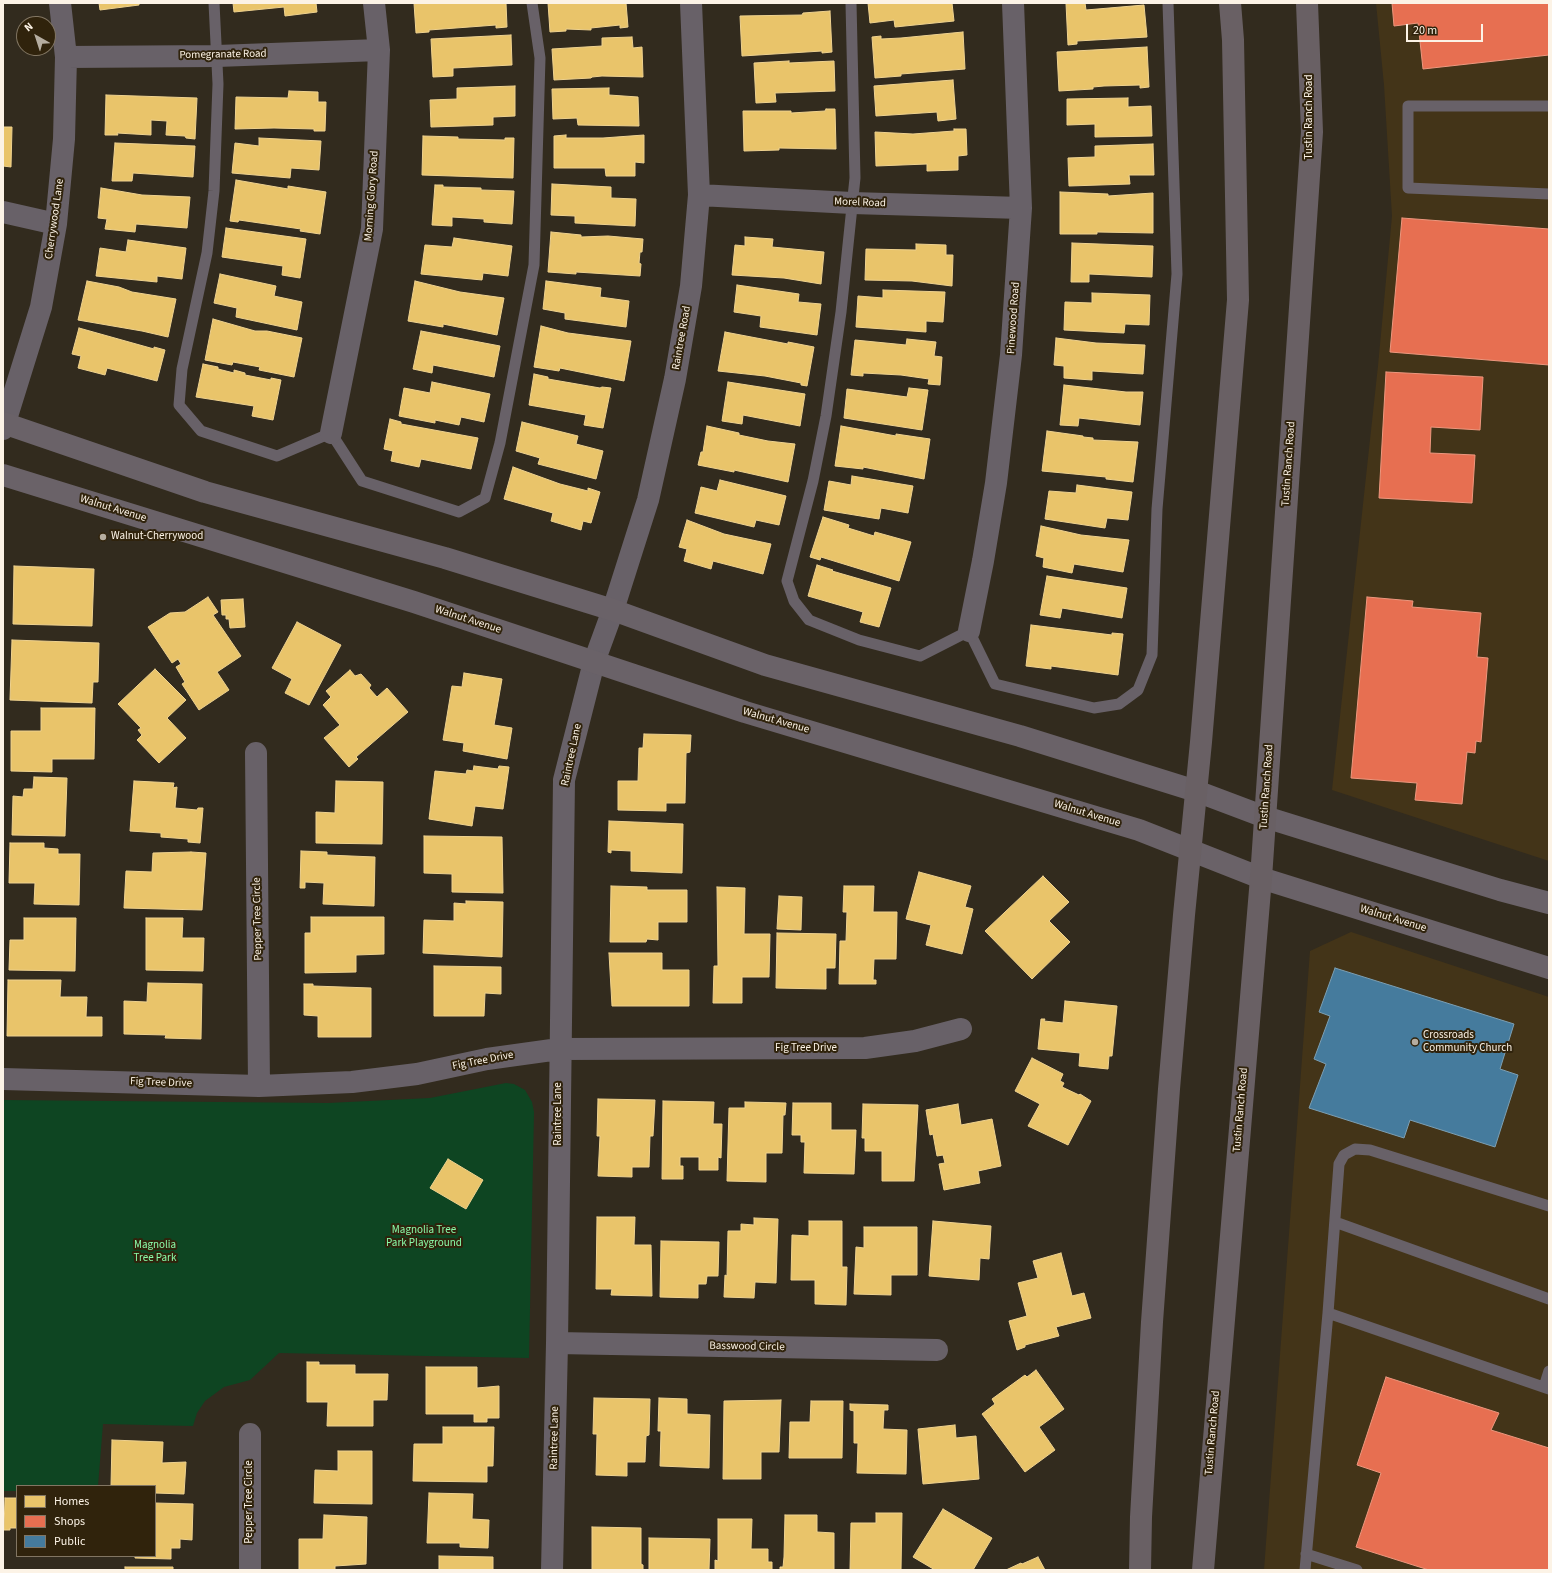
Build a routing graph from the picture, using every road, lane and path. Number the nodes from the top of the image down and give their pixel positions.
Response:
1 (60, 3) edge
2 (214, 3) edge
3 (374, 3) edge
4 (532, 3) edge
5 (691, 3) edge
6 (851, 3) edge
7 (1013, 3) edge
8 (1168, 3) edge
9 (1230, 3) edge
10 (1306, 3) edge
11 (380, 50) junction
12 (217, 56) junction
13 (66, 57) junction
14 (1549, 106) edge
15 (1549, 194) edge
16 (699, 195) junction
17 (852, 203) junction
18 (1021, 208) junction
19 (3, 212) edge
20 (56, 224) junction
21 (4, 425) edge
22 (331, 433) junction
23 (3, 475) edge
24 (613, 610) junction
25 (969, 631) junction
26 (594, 662) junction
27 (256, 753) dead end
28 (1196, 791) junction
29 (1265, 817) junction
30 (1190, 850) junction
31 (1261, 878) junction
32 (1549, 903) edge
33 (1549, 968) edge
34 (961, 1028) dead end
35 (560, 1049) junction
36 (3, 1079) edge
37 (259, 1086) junction
38 (1549, 1206) edge
39 (1335, 1222) junction
40 (1549, 1300) edge
41 (1328, 1313) junction
42 (557, 1343) junction
43 (937, 1350) dead end
44 (1549, 1371) edge
45 (1547, 1388) edge
46 (250, 1434) dead end
47 (1306, 1554) junction
48 (250, 1570) edge
49 (552, 1570) edge
50 (1140, 1570) edge
51 (1203, 1570) edge
52 (1305, 1570) edge
53 (1357, 1570) edge

1 - 13 street, Cherrywood Lane
2 - 12 lane
3 - 11 street, Morning Glory Road
4 - 22 lane
5 - 16 street, Raintree Road
6 - 17 lane
7 - 18 street, Pinewood Road
8 - 25 lane
9 - 28 main road
10 - 29 main road, Tustin Ranch Road
11 - 12 street, Pomegranate Road
11 - 22 street, Morning Glory Road
12 - 13 street, Pomegranate Road
12 - 22 lane
13 - 20 street, Cherrywood Lane
14 - 15 lane
16 - 17 street, Morel Road
16 - 24 street, Raintree Road
17 - 18 street, Morel Road
17 - 25 lane
18 - 25 street, Pinewood Road
19 - 20 street
20 - 21 street, Cherrywood Lane
21 - 24 main road
23 - 26 main road, Walnut Avenue
24 - 26 street, Raintree Road
24 - 28 main road
26 - 30 main road, Walnut Avenue
26 - 35 street, Raintree Lane
27 - 37 street, Pepper Tree Circle
28 - 29 main road
28 - 30 main road
29 - 31 main road, Tustin Ranch Road
29 - 32 main road
30 - 31 main road, Walnut Avenue
30 - 50 main road
31 - 33 main road, Walnut Avenue
31 - 51 main road, Tustin Ranch Road
34 - 35 street, Fig Tree Drive
35 - 37 street, Fig Tree Drive
35 - 42 street, Raintree Lane
36 - 37 street, Fig Tree Drive
38 - 39 lane
39 - 40 lane
39 - 41 lane
41 - 45 lane
41 - 47 lane
42 - 43 street, Basswood Circle
42 - 49 street, Raintree Lane
44 - 45 lane
46 - 48 street, Pepper Tree Circle
47 - 52 lane
47 - 53 lane

